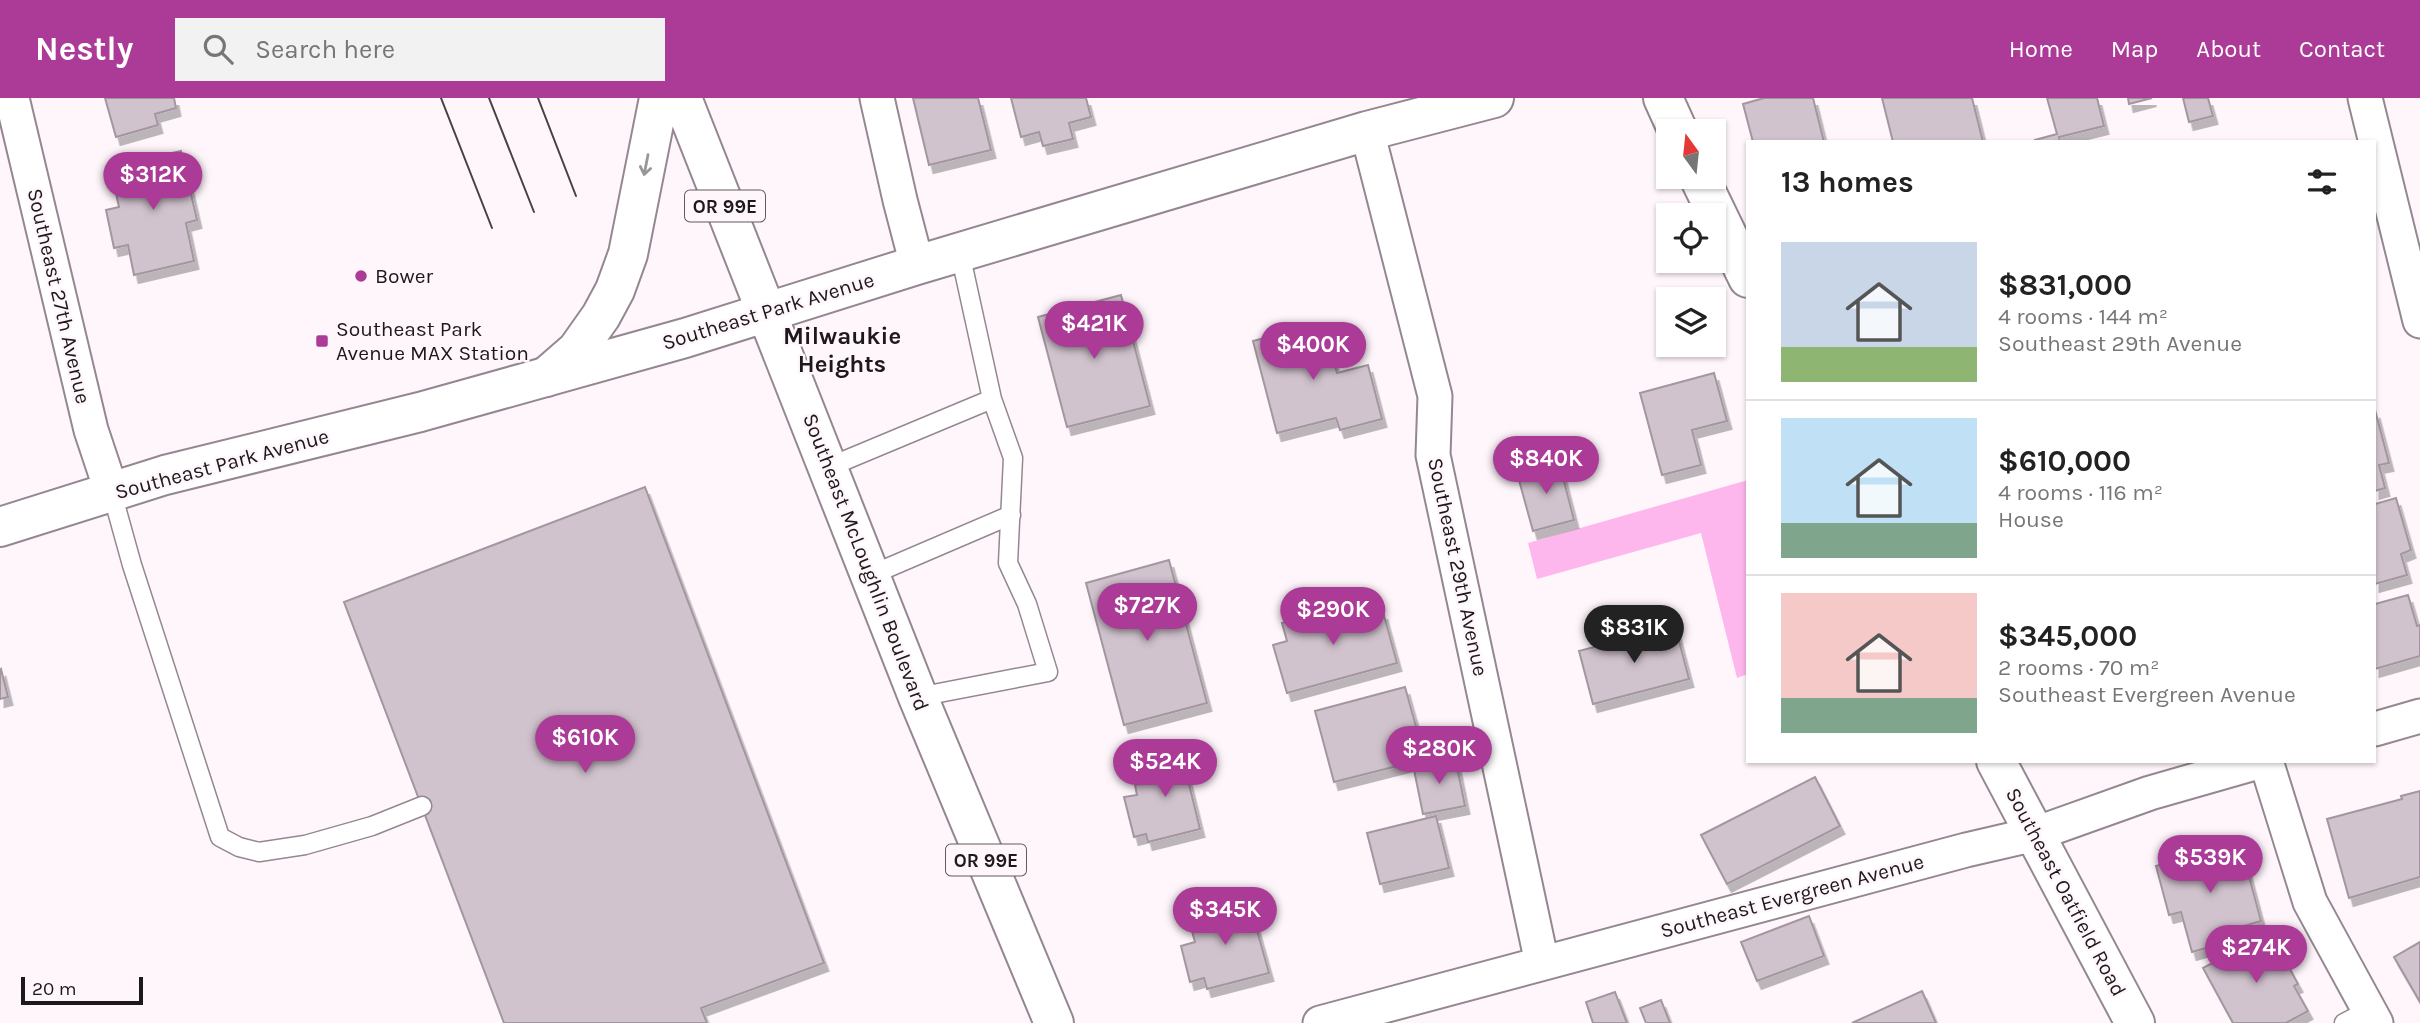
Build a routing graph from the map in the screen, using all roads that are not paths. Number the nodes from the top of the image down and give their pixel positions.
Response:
1 (12, 98) edge
2 (659, 98) edge
3 (682, 98) edge
4 (877, 98) edge
5 (1494, 98) edge
6 (1663, 98) edge
7 (2365, 98) edge
8 (1673, 119) edge
9 (1367, 131) junction
10 (2375, 140) edge
11 (2376, 143) edge
12 (1705, 189) edge
13 (960, 253) junction
14 (917, 265) junction
15 (1746, 274) edge
16 (768, 313) junction
17 (2420, 321) edge
18 (547, 377) junction
19 (992, 399) junction
20 (828, 467) junction
21 (112, 492) junction
22 (1011, 515) junction
23 (0, 527) edge
24 (871, 575) junction
25 (918, 697) junction
26 (2420, 716) edge
27 (2376, 729) edge
28 (1997, 763) edge
29 (2257, 763) edge
30 (2265, 763) edge
31 (422, 806) dead end
32 (2035, 834) junction
33 (1542, 963) junction
34 (2363, 1019) edge
35 (1054, 1023) edge
36 (1320, 1023) edge
37 (2135, 1023) edge

1 - 21 street, Southeast 27th Avenue
2 -> 18 main road
3 - 16 main road, Southeast McLoughlin Boulevard / OR 99E
4 - 14 street
5 - 9 main road, Southeast Park Avenue
6 - 8 main road
7 - 10 street
9 - 13 main road, Southeast Park Avenue
9 - 33 street, Southeast 29th Avenue
11 - 17 street
12 - 15 main road
13 - 14 main road, Southeast Park Avenue
13 - 19 lane
14 - 16 main road, Southeast Park Avenue
16 - 18 main road, Southeast Park Avenue
16 - 20 main road, Southeast McLoughlin Boulevard / OR 99E
18 - 21 main road, Southeast Park Avenue
19 - 20 lane
19 - 22 lane
20 - 24 main road, Southeast McLoughlin Boulevard / OR 99E
21 - 23 main road, Southeast Park Avenue
21 - 31 lane
22 - 24 lane
22 - 25 lane
24 - 25 main road, Southeast McLoughlin Boulevard / OR 99E
25 - 35 main road, Southeast McLoughlin Boulevard / OR 99E
26 - 27 street
28 - 32 main road, Southeast Oatfield Road
29 - 32 street, Southeast Evergreen Avenue
30 - 34 street
32 - 33 street, Southeast Evergreen Avenue
32 - 37 main road, Southeast Oatfield Road
33 - 36 street, Southeast Evergreen Avenue

